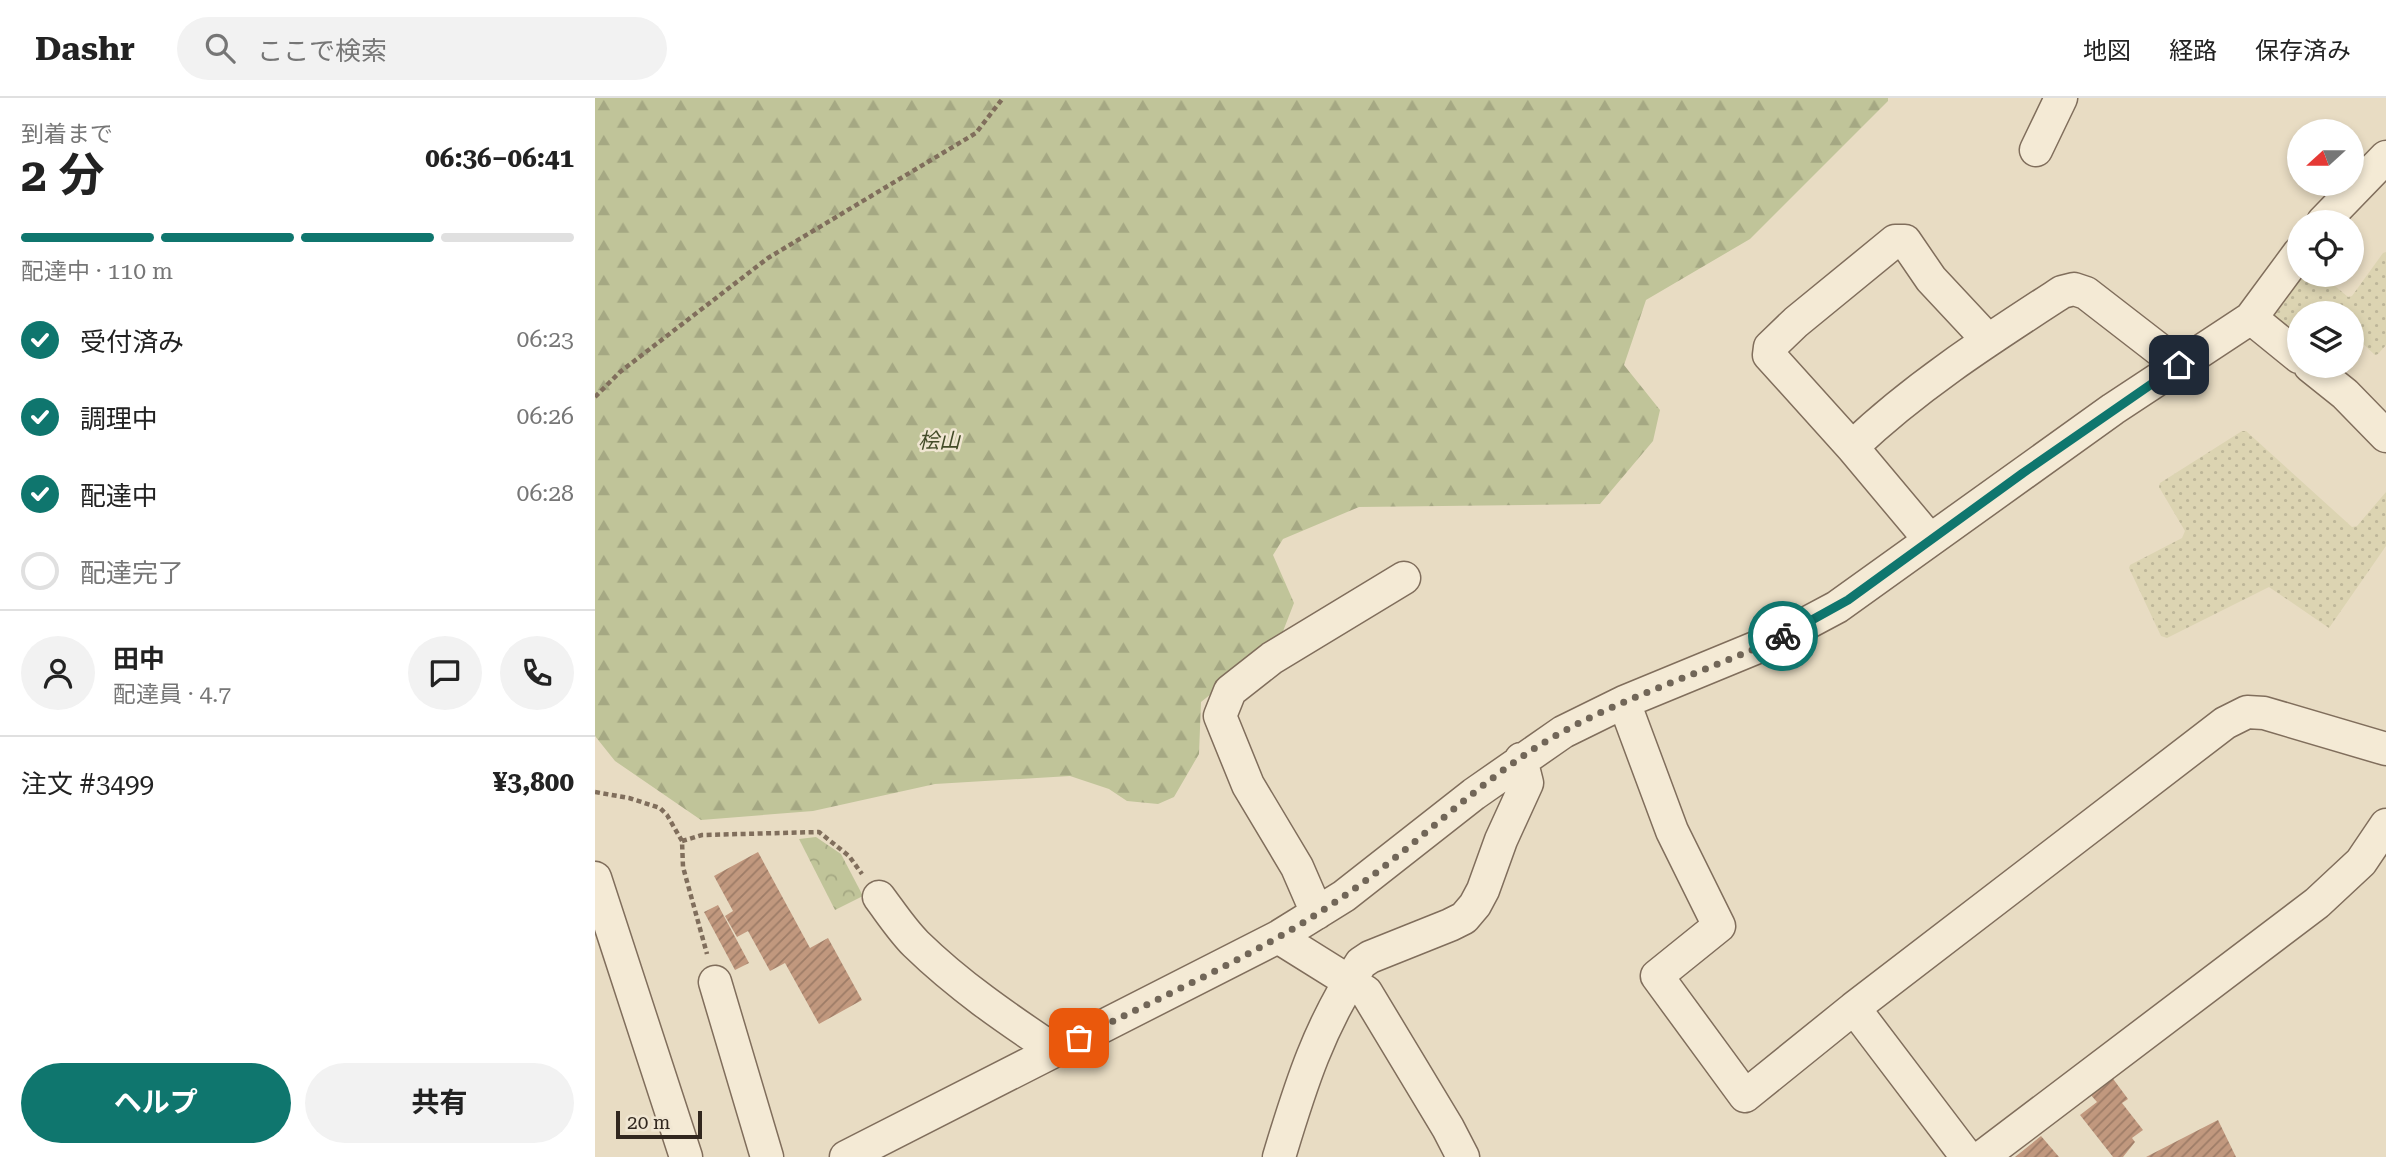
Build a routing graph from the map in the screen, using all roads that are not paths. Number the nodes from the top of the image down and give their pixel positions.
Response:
1 (2061, 98) edge
2 (2036, 150) dead end
3 (2386, 157) edge
4 (2335, 210) edge
5 (2287, 269) edge
6 (2251, 318) junction
7 (1988, 340) junction
8 (2287, 348) edge
9 (2179, 365) junction
10 (2325, 378) edge
11 (2386, 436) edge
12 (1852, 447) junction
13 (1930, 540) junction
14 (1404, 578) dead end
15 (1624, 702) junction
16 (2386, 749) edge
17 (1521, 759) junction
18 (2386, 825) edge
19 (595, 878) edge
20 (879, 897) road end
21 (1317, 913) junction
22 (1278, 937) junction
23 (1350, 980) junction
24 (715, 982) road end
25 (1854, 1008) junction
26 (1054, 1050) junction
27 (686, 1157) edge
28 (767, 1157) edge
29 (846, 1157) edge
30 (1279, 1157) edge
31 (1463, 1157) edge
32 (1966, 1157) edge
33 (1982, 1157) edge

1 - 2 street
3 - 4 street
5 - 6 street
6 - 8 street
6 - 9 street
7 - 9 street
7 - 12 street
7 - 12 street
9 - 13 street
10 - 11 street
12 - 13 street
13 - 15 street
14 - 21 street
15 - 17 street
15 - 25 street
16 - 25 street
17 - 21 street
17 - 23 street
18 - 33 street
19 - 27 street
20 - 26 street
21 - 22 street
22 - 23 street
22 - 26 street
23 - 30 street
23 - 31 street
24 - 28 street
25 - 32 street
26 - 29 street

